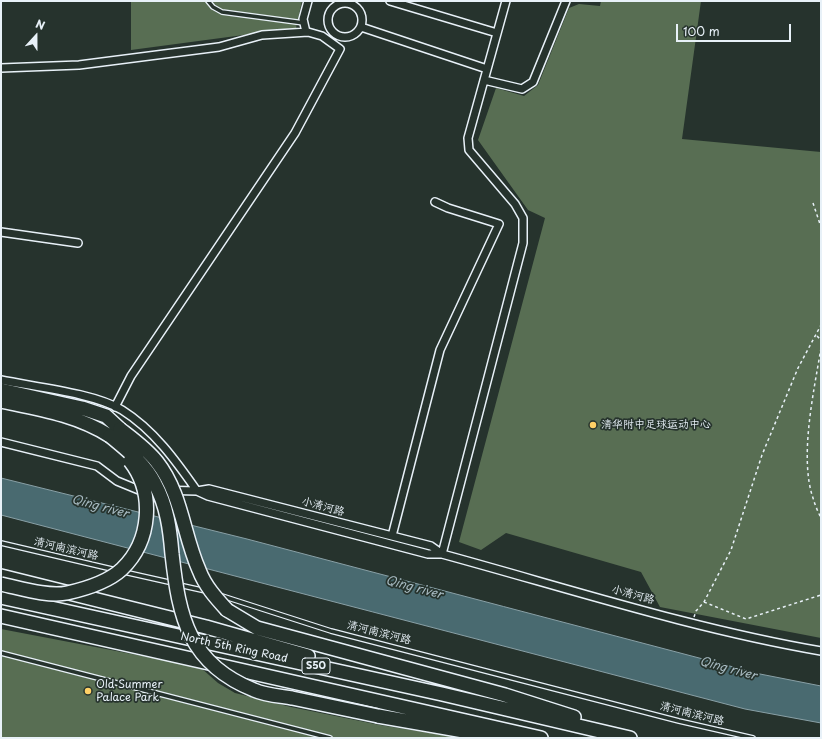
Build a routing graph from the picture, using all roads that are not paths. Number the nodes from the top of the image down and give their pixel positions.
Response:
1 (208, 1) edge
2 (308, 1) edge
3 (390, 1) edge
4 (506, 1) edge
5 (566, 1) edge
6 (352, 2) edge
7 (304, 23) junction
8 (361, 27) junction
9 (306, 32) junction
10 (497, 33) junction
11 (343, 37) junction
12 (340, 50) junction
13 (1, 68) edge
14 (487, 69) junction
15 (484, 80) junction
16 (435, 202) dead end
17 (1, 232) edge
18 (78, 243) dead end
19 (1, 380) edge
20 (1, 390) edge
21 (1, 401) edge
22 (115, 407) junction
23 (110, 436) junction
24 (1, 442) edge
25 (197, 491) junction
26 (392, 536) junction
27 (1, 543) edge
28 (442, 554) junction
29 (1, 576) edge
30 (1, 584) edge
31 (1, 597) edge
32 (1, 617) edge
33 (821, 651) edge
34 (1, 653) edge
35 (442, 694) junction
36 (330, 738) edge
37 (504, 738) edge
38 (541, 738) edge
39 (630, 738) edge
40 (643, 738) edge
41 (753, 738) edge

1 - 7 lane
2 - 7 street
3 - 10 street
4 - 10 street
5 - 15 street
6 - 8 street
6 - 11 street
7 - 9 street
8 - 11 street
8 - 14 street
9 - 12 street
9 - 13 street
10 - 14 street
11 - 12 street
12 - 22 street
14 - 15 street
15 - 28 street
16 - 26 street
17 - 18 street
19 - 22 street
20 - 40 highway, bridge
21 - 23 highway
22 - 25 street
23 - 30 highway, bridge
23 - 37 highway, bridge
24 - 25 street, 小清河路
25 - 26 street, 小清河路
25 - 28 street, 小清河路
26 - 28 street, 小清河路
27 - 41 lane, 清河南滨河路
28 - 33 street, 小清河路
29 - 35 highway
31 - 35 highway, North 5th Ring Road / S50
32 - 38 highway, North 5th Ring Road / S50
34 - 36 lane
35 - 39 highway, North 5th Ring Road / S50

